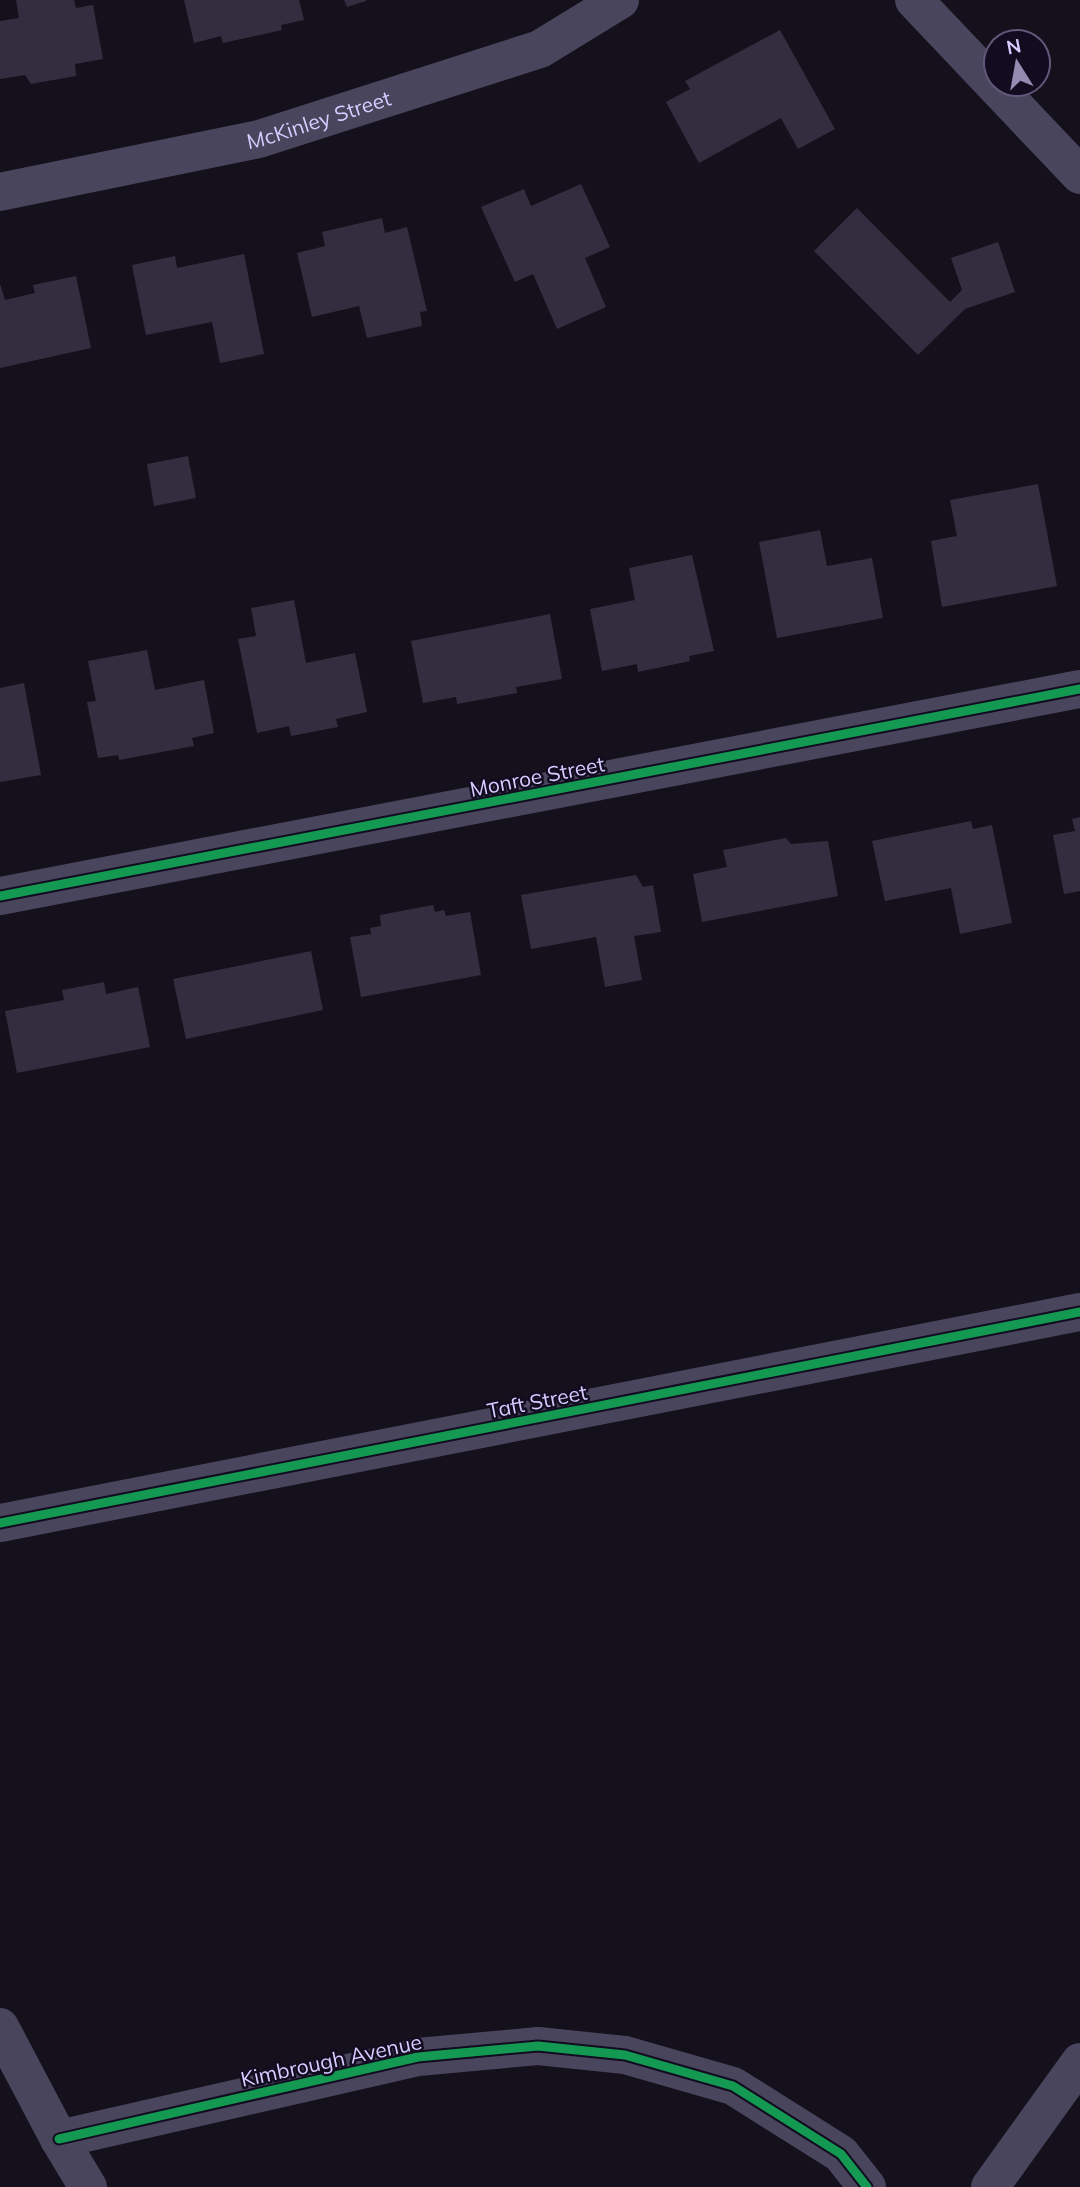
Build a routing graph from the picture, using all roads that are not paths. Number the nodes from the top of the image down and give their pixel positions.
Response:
1 (620, 0) edge
2 (914, 0) edge
3 (1080, 175) edge
4 (0, 192) edge
5 (1080, 689) edge
6 (0, 896) edge
7 (1080, 1312) edge
8 (0, 1523) edge
9 (0, 2026) edge
10 (1080, 2062) edge
11 (59, 2139) junction
12 (88, 2187) edge
13 (867, 2187) edge
14 (990, 2187) edge

1 - 4 street, McKinley Street
2 - 3 street
5 - 6 street, Monroe Street
7 - 8 street, Taft Street
9 - 11 street
10 - 14 street
11 - 12 street
11 - 13 street, Kimbrough Avenue

